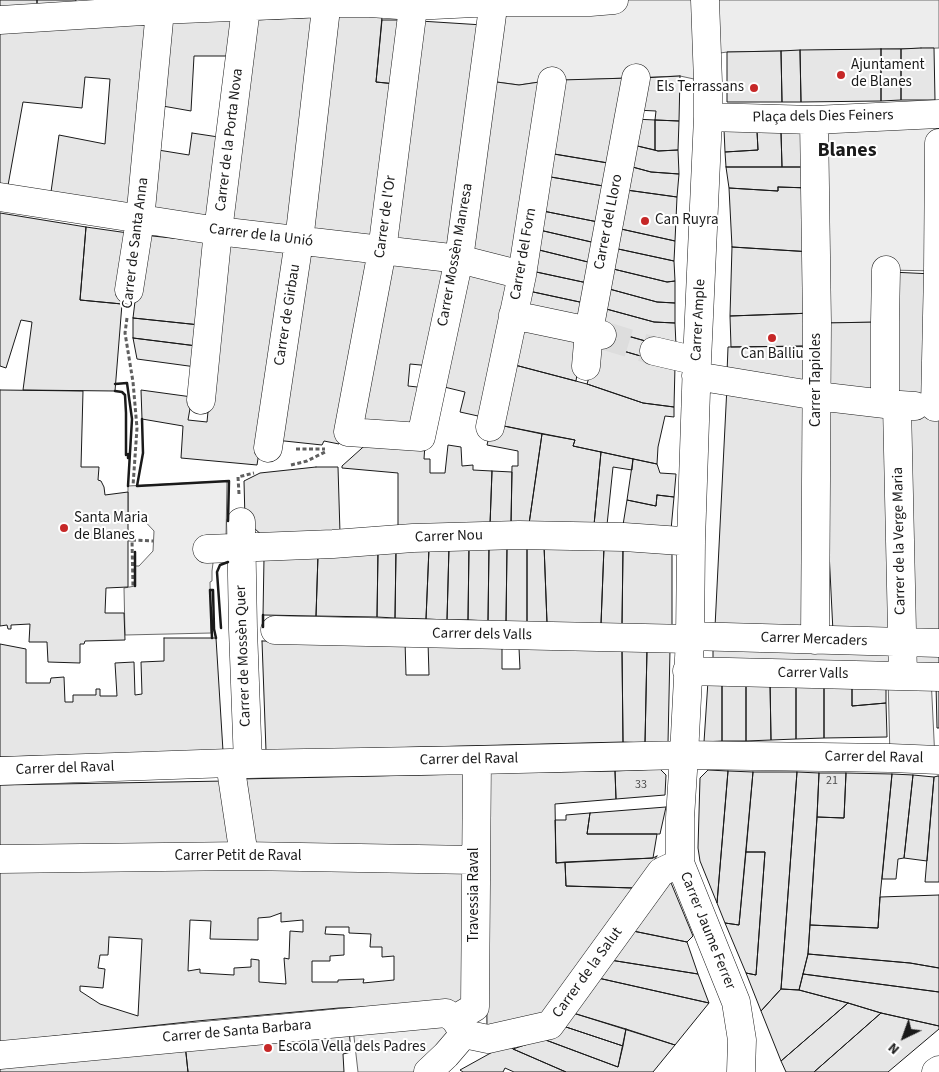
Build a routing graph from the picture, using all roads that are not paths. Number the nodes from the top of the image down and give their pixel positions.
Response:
1 (614, 0) edge
2 (706, 0) edge
3 (494, 1) edge
4 (569, 1) edge
5 (326, 2) edge
6 (246, 3) edge
7 (414, 3) edge
8 (160, 5) edge
9 (0, 20) edge
10 (636, 78) dead end
11 (552, 81) dead end
12 (939, 114) edge
13 (708, 117) junction
14 (814, 120) junction
15 (939, 143) edge
16 (0, 197) edge
17 (140, 220) junction
18 (218, 231) junction
19 (300, 241) junction
20 (382, 251) junction
21 (459, 259) junction
22 (886, 270) dead end
23 (522, 275) junction
24 (130, 290) road end
25 (513, 315) junction
26 (595, 333) junction
27 (654, 351) tunnel mouth
28 (586, 366) dead end
29 (696, 369) junction
30 (817, 396) junction
31 (201, 400) dead end
32 (891, 405) junction
33 (937, 407) edge
34 (490, 427) dead end
35 (340, 441) joint
36 (268, 448) road end
37 (242, 535) junction
38 (691, 541) junction
39 (207, 549) dead end
40 (275, 630) dead end
41 (690, 638) junction
42 (815, 640) junction
43 (902, 642) junction
44 (939, 643) edge
45 (687, 671) junction
46 (903, 676) junction
47 (939, 677) edge
48 (684, 756) junction
49 (477, 760) junction
50 (939, 760) edge
51 (239, 763) junction
52 (0, 771) edge
53 (244, 856) junction
54 (0, 859) edge
55 (475, 860) junction
56 (680, 863) junction
57 (459, 1026) junction
58 (0, 1055) edge
59 (428, 1072) edge
60 (741, 1072) edge

1 - 4 street
2 - 13 street, Carrer Ample
3 - 4 street
3 - 7 street
3 - 21 street, Carrer Mossèn Manresa
5 - 6 street
5 - 7 street
5 - 19 street, Carrer de Girbau
6 - 8 street
6 - 18 street, Carrer de la Porta Nova
7 - 20 street, Carrer de l'Or
8 - 9 street
8 - 17 street, Carrer de Santa Anna
10 - 26 street, Carrer del Lloro
11 - 23 street, Carrer del Forn
12 - 14 street, Plaça dels Dies Feiners
13 - 14 street, Plaça dels Dies Feiners
13 - 29 street, Carrer Ample
14 - 30 street, Carrer Tapioles
15 - 33 street
16 - 17 street, Carrer de la Unió
17 - 18 street, Carrer de la Unió
17 - 24 street, Carrer de Santa Anna
18 - 19 street, Carrer de la Unió
18 - 31 street, Carrer de la Porta Nova
19 - 20 street, Carrer de la Unió
19 - 36 street, Carrer de Girbau
20 - 21 street, Carrer de la Unió
20 - 35 street, Carrer de l'Or
21 - 23 street, Carrer de la Unió
21 - 35 street, Carrer Mossèn Manresa
22 - 32 street, Carrer de la Verge Maria
23 - 25 street, Carrer del Forn
25 - 26 street
25 - 34 street, Carrer del Forn
26 - 28 street, Carrer del Lloro
27 - 29 street
29 - 30 street
29 - 38 street, Carrer Ample
30 - 32 street
30 - 42 street, Carrer Tapioles
32 - 33 street
32 - 43 street, Carrer de la Verge Maria
37 - 38 street, Carrer Nou
37 - 39 street, Carrer Nou
37 - 51 street, Carrer de Mossèn Quer
38 - 41 street, Carrer Ample
40 - 41 street, Carrer dels Valls
41 - 42 street, Carrer Mercaders
41 - 45 street, Carrer Jaume Ferrer
42 - 43 street, Carrer Mercaders
43 - 44 street, Carrer Mercaders
43 - 46 street, Carrer de la Verge Maria
45 - 46 street, Carrer Valls
45 - 48 street, Carrer Jaume Ferrer
46 - 47 street, Carrer Valls
48 - 49 street, Carrer del Raval
48 - 50 street, Carrer del Raval
48 - 56 street, Carrer Jaume Ferrer
49 - 51 street, Carrer del Raval
49 - 55 street, Travessia Raval
51 - 52 street, Carrer del Raval
51 - 53 street, Carrer de Mossèn Quer
53 - 54 street, Carrer Petit de Raval
53 - 55 street, Carrer Petit de Raval
55 - 57 street, Travessia Raval
56 - 57 street, Carrer de la Salut
56 - 60 street, Carrer Jaume Ferrer
57 - 58 street, Carrer de Santa Barbara
57 - 59 street

